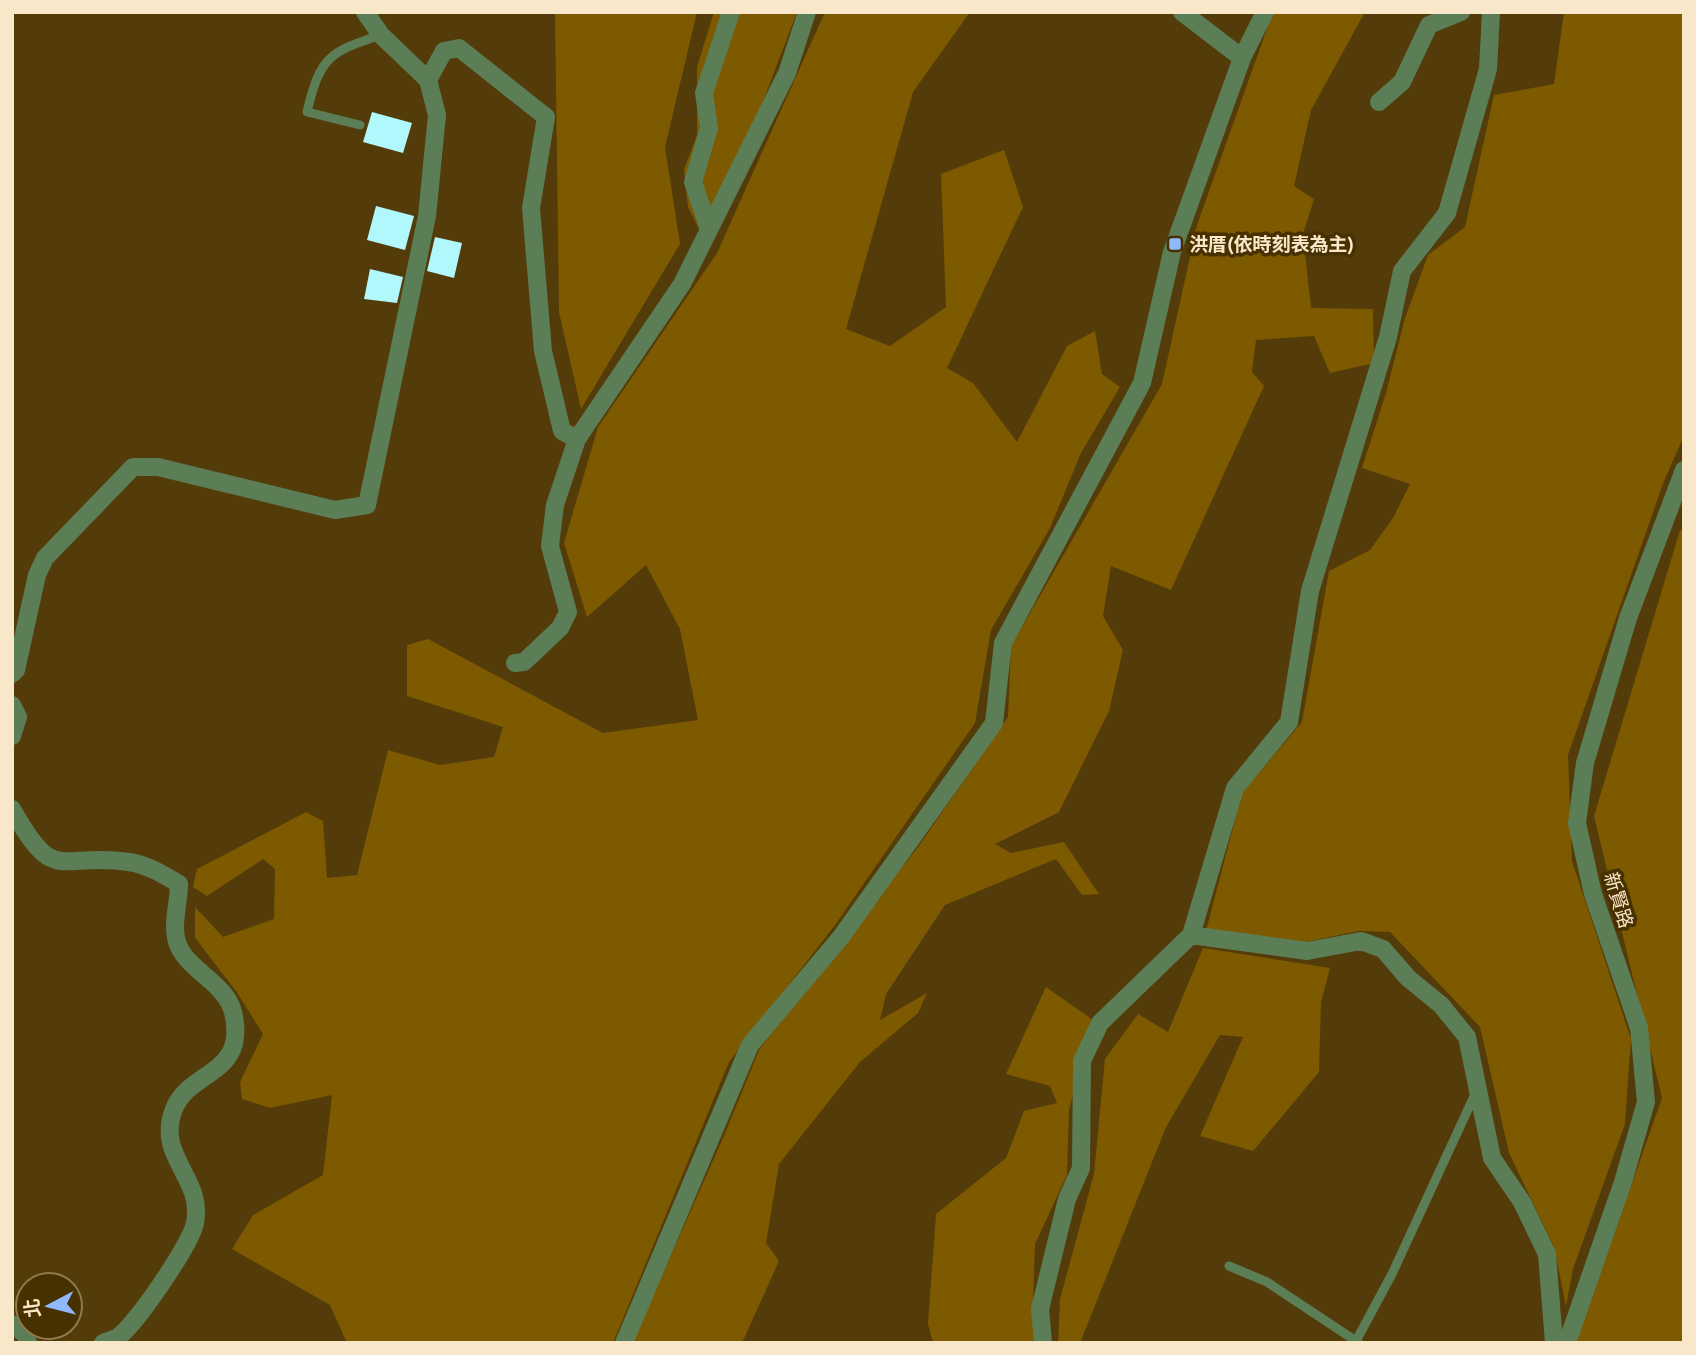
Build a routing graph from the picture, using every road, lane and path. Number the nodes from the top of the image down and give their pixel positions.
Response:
1 (365, 12) edge
2 (731, 12) edge
3 (807, 12) edge
4 (1182, 12) edge
5 (1265, 12) edge
6 (1461, 12) edge
7 (1491, 12) edge
8 (381, 35) junction
9 (1242, 58) junction
10 (428, 80) junction
11 (1379, 102) dead end
12 (360, 125) dead end
13 (709, 229) junction
14 (577, 439) junction
15 (1684, 470) edge
16 (515, 663) dead end
17 (12, 674) edge
18 (12, 705) edge
19 (12, 736) edge
20 (12, 809) edge
21 (1191, 935) junction
22 (1478, 1087) junction
23 (1229, 1266) dead end
24 (12, 1324) edge
25 (1357, 1342) edge
26 (1556, 1342) edge
27 (28, 1343) edge
28 (103, 1343) edge
29 (624, 1343) edge
30 (1044, 1343) edge

1 - 8 street
2 - 13 street
3 - 13 street
4 - 9 street
5 - 9 street
6 - 11 street
7 - 21 street
8 - 10 street
8 - 12 lane
9 - 29 street
10 - 14 street
10 - 17 street
13 - 14 street
14 - 16 street
15 - 26 street, 新賢路
18 - 19 street
20 - 28 street
21 - 22 street
21 - 30 street
22 - 25 lane
22 - 26 street
23 - 25 lane
24 - 27 street

